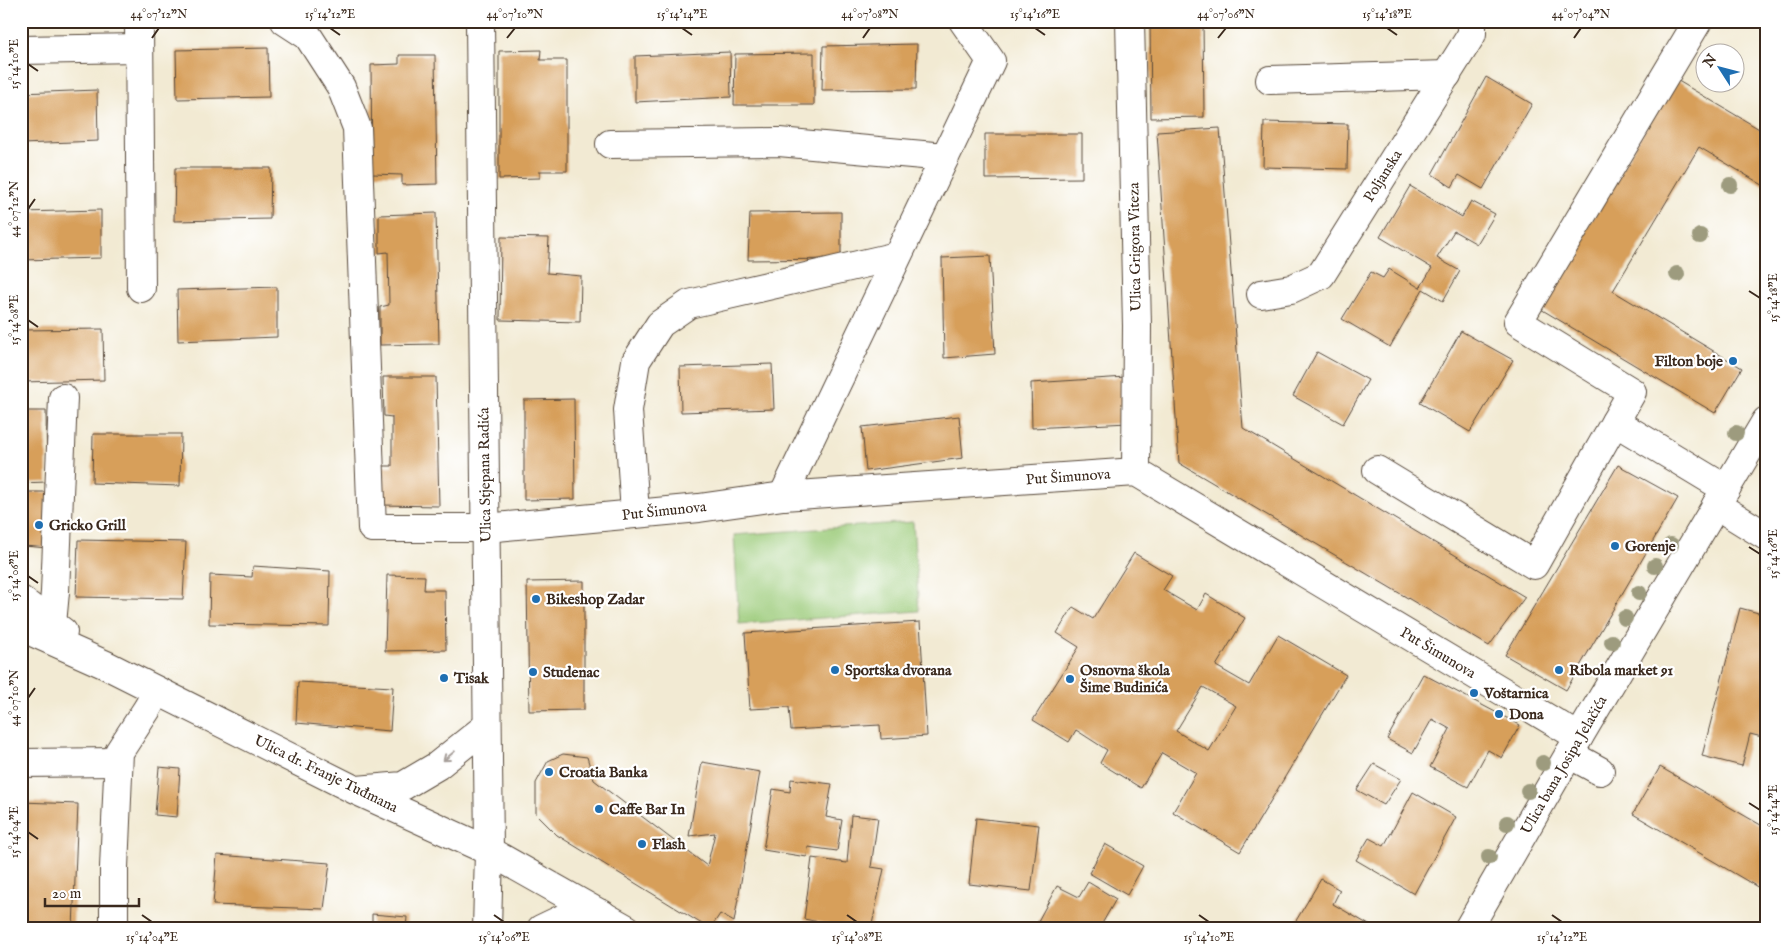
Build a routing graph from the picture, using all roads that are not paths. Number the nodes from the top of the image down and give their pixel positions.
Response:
1 (286, 21) edge
2 (480, 21) edge
3 (963, 21) edge
4 (1130, 21) edge
5 (1472, 21) edge
6 (1698, 21) edge
7 (139, 34) edge
8 (21, 50) edge
9 (1447, 75) junction
10 (1270, 80) dead end
11 (610, 144) dead end
12 (945, 157) junction
13 (897, 256) junction
14 (141, 288) dead end
15 (1261, 294) dead end
16 (63, 398) dead end
17 (1766, 421) edge
18 (1615, 422) junction
19 (1377, 470) dead end
20 (1136, 472) junction
21 (783, 496) junction
22 (1721, 497) junction
23 (635, 513) junction
24 (486, 528) junction
25 (1766, 536) edge
26 (21, 600) edge
27 (52, 624) junction
28 (21, 627) edge
29 (106, 665) junction
30 (157, 691) junction
31 (487, 726) junction
32 (1574, 746) junction
33 (118, 762) junction
34 (21, 763) edge
35 (1600, 772) dead end
36 (355, 790) junction
37 (488, 851) junction
38 (602, 914) junction
39 (114, 929) edge
40 (487, 929) edge
41 (540, 929) edge
42 (627, 929) edge
43 (1468, 929) edge

1 - 24 street, Put Šimunova
2 - 24 street, Ulica Stjepana Radića
3 - 12 street
4 - 20 street, Ulica Grigora Viteza
5 - 9 street, Poljanska
6 - 18 street
7 - 8 street
7 - 14 street
9 - 10 street
9 - 15 street, Poljanska
11 - 12 street
12 - 13 street
13 - 21 street
13 - 23 street
16 - 27 street
17 - 22 street, Ulica bana Josipa Jelačića
18 - 19 street
18 - 22 street
20 - 21 street, Put Šimunova
20 - 32 street, Put Šimunova
21 - 23 street, Put Šimunova
22 - 25 street
22 - 32 street, Ulica bana Josipa Jelačića
23 - 24 street, Put Šimunova
24 - 31 street, Ulica Stjepana Radića
26 - 27 street
27 - 29 street
28 - 29 street, Ulica dr. Franje Tuđmana
29 - 30 street, Ulica dr. Franje Tuđmana
30 - 33 street
30 - 36 street, Ulica dr. Franje Tuđmana
31 -> 36 street
31 - 37 street, Ulica Stjepana Radića
32 - 35 street, Put Šimunova
32 - 43 street, Ulica bana Josipa Jelačića
33 - 34 street
33 - 39 street
36 - 37 street, Ulica dr. Franje Tuđmana
37 - 38 street, Ulica dr. Franje Tuđmana
37 - 40 street, Ulica Stjepana Radića
38 - 41 street
38 - 42 street, Ulica dr. Franje Tuđmana

